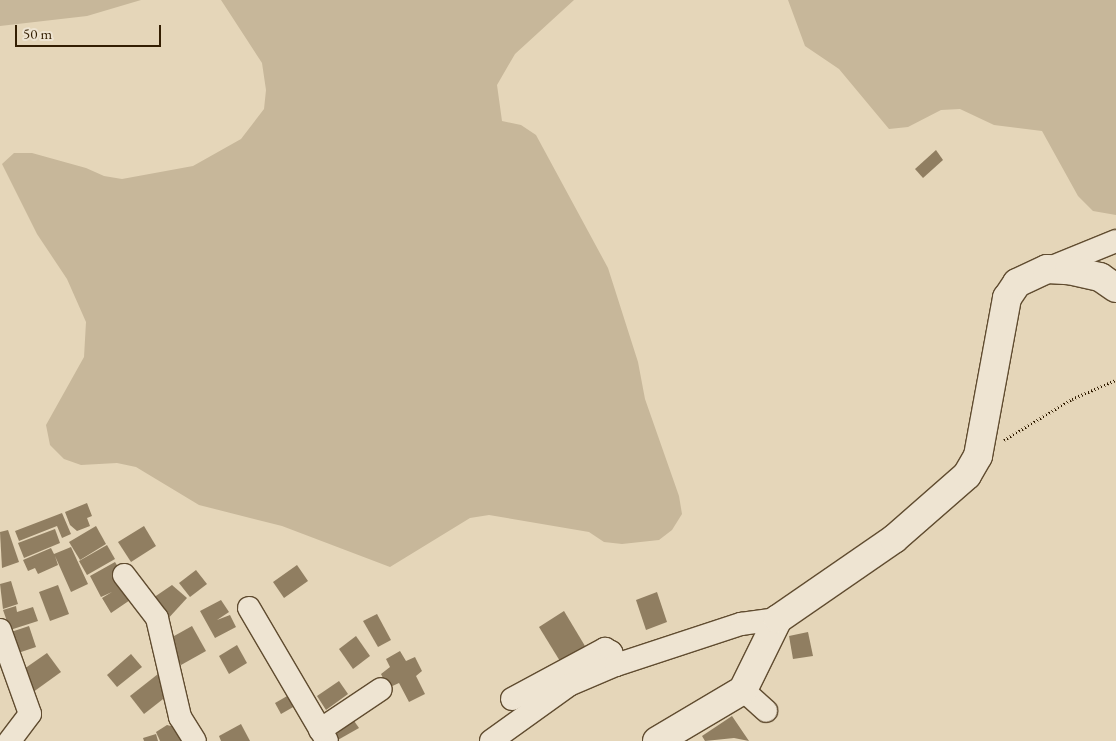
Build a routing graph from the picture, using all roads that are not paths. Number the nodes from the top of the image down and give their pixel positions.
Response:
1 (1116, 241) edge
2 (1047, 269) junction
3 (1116, 288) edge
4 (124, 575) dead end
5 (249, 608) dead end
6 (778, 619) junction
7 (0, 630) edge
8 (565, 678) junction
9 (380, 689) dead end
10 (743, 690) junction
11 (512, 699) dead end
12 (766, 712) dead end
13 (323, 735) edge
14 (10, 741) edge
15 (196, 741) edge
16 (491, 741) edge
17 (657, 741) edge

1 - 2 street
2 - 3 street
2 - 6 street
4 - 15 street
5 - 13 street
6 - 8 street
6 - 10 street
7 - 14 street
8 - 11 street
8 - 16 street
9 - 13 street
10 - 12 street
10 - 17 street

